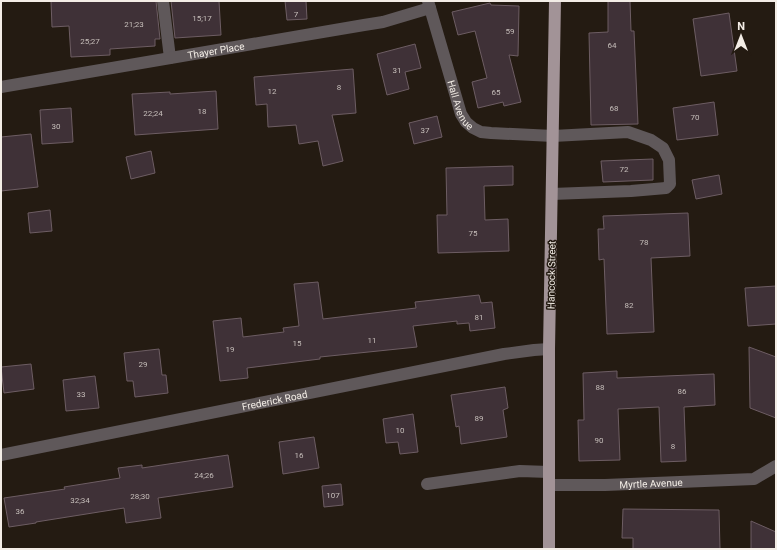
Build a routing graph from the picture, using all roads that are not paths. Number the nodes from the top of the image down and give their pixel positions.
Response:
1 (163, 1) edge
2 (555, 1) edge
3 (429, 5) edge
4 (170, 58) junction
5 (1, 87) edge
6 (553, 136) junction
7 (552, 194) junction
8 (549, 349) junction
9 (1, 455) edge
10 (776, 466) edge
11 (549, 472) junction
12 (427, 484) dead end
13 (549, 485) junction
14 (549, 549) edge

1 - 4 street
2 - 6 main road, Hancock Street
3 - 4 street, Thayer Place
3 - 6 street, Hall Avenue
4 - 5 street, Thayer Place
6 - 7 main road, Hancock Street
6 - 7 street, Hall Avenue
7 - 8 main road, Hancock Street
8 - 9 street, Frederick Road
8 - 11 main road, Hancock Street
10 - 13 street, Myrtle Avenue
11 - 12 street
11 - 13 main road, Hancock Street
13 - 14 main road, Hancock Street

